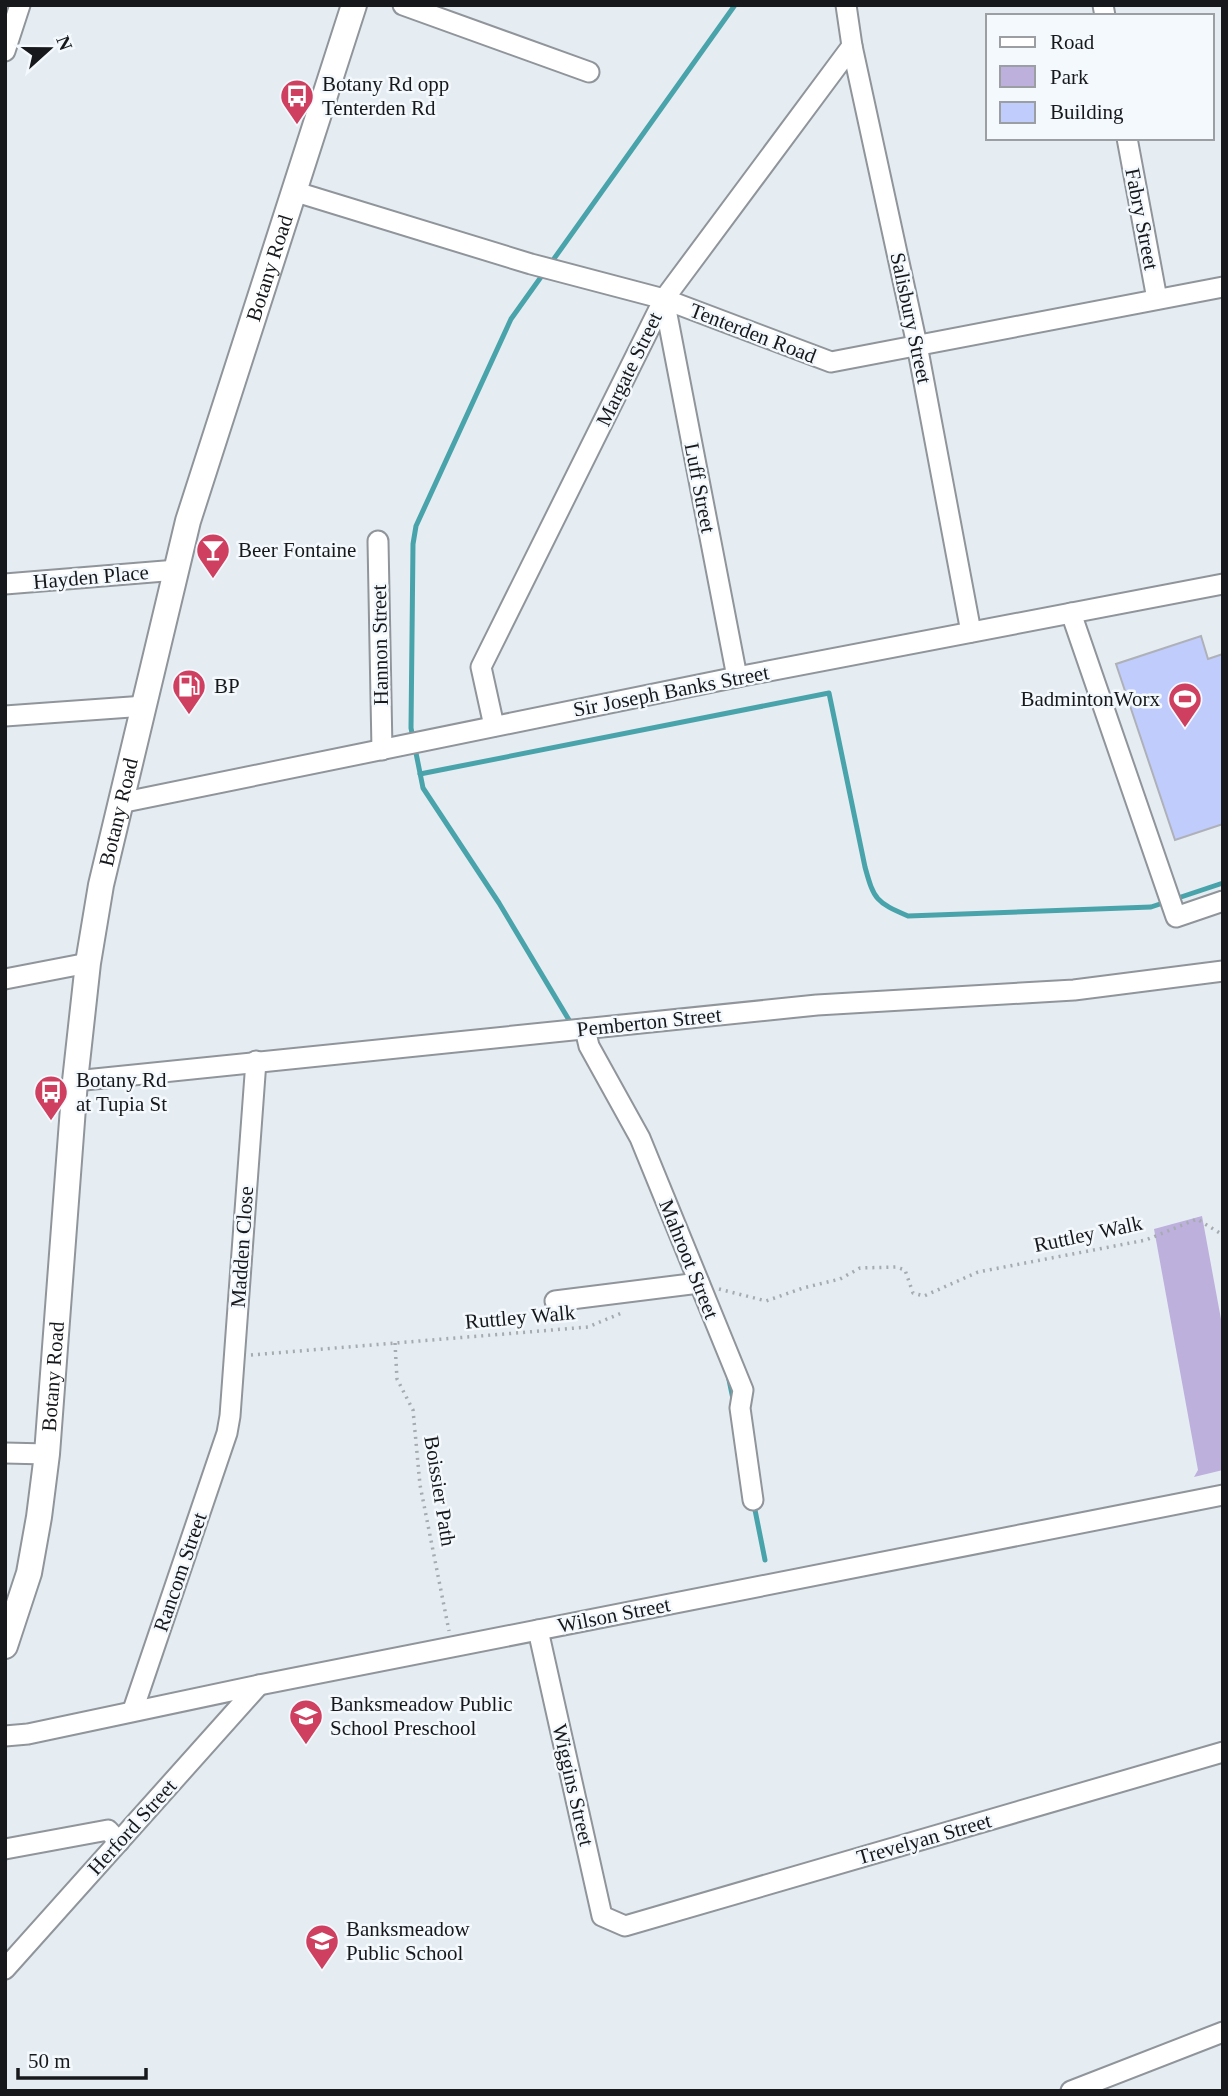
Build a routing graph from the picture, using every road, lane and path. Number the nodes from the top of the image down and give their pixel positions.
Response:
1 (20, 5) edge
2 (354, 5) edge
3 (403, 5) edge
4 (846, 5) edge
5 (852, 46) junction
6 (5, 51) edge
7 (589, 72) dead end
8 (1127, 140) edge
9 (293, 191) junction
10 (1223, 287) edge
11 (664, 299) junction
12 (1157, 299) junction
13 (917, 345) junction
14 (378, 541) dead end
15 (177, 570) junction
16 (5, 584) edge
17 (1223, 584) edge
18 (1071, 613) junction
19 (971, 632) junction
20 (737, 677) junction
21 (145, 706) junction
22 (5, 716) edge
23 (495, 726) junction
24 (382, 750) junction
25 (120, 803) junction
26 (1223, 901) edge
27 (88, 963) junction
28 (1223, 971) edge
29 (5, 979) edge
30 (585, 1029) junction
31 (256, 1061) junction
32 (75, 1081) junction
33 (1223, 1235) edge
34 (701, 1288) junction
35 (555, 1301) dead end
36 (631, 1309) dead end
37 (395, 1343) junction
38 (235, 1356) junction
39 (227, 1433) joint
40 (5, 1452) edge
41 (47, 1454) junction
42 (1223, 1495) edge
43 (753, 1500) dead end
44 (538, 1630) junction
45 (5, 1646) edge
46 (452, 1647) junction
47 (259, 1685) junction
48 (133, 1710) junction
49 (5, 1736) edge
50 (1223, 1752) edge
51 (119, 1842) junction
52 (5, 1849) edge
53 (625, 1926) joint
54 (5, 1969) edge
55 (1223, 2032) edge
56 (1071, 2091) edge

1 - 6 street
2 - 9 main road, Botany Road
3 - 7 street
4 - 5 street, Salisbury Street
5 - 11 street, Margate Street
5 - 13 street, Salisbury Street
8 - 12 street, Fabry Street
9 - 11 street, Tenterden Road
9 - 15 main road, Botany Road
10 - 12 street, Tenterden Road
11 - 13 street, Tenterden Road
11 - 20 street, Luff Street
11 - 23 street, Margate Street
12 - 13 street, Tenterden Road
13 - 19 street, Salisbury Street
14 - 24 street, Hannon Street
15 - 16 street, Hayden Place
15 - 21 main road, Botany Road
17 - 18 street, Sir Joseph Banks Street
18 - 19 street, Sir Joseph Banks Street
18 - 26 street
19 - 20 street, Sir Joseph Banks Street
20 - 23 street, Sir Joseph Banks Street
21 - 22 street
21 - 25 main road, Botany Road
23 - 24 street, Sir Joseph Banks Street
24 - 25 street, Sir Joseph Banks Street
25 - 27 main road, Botany Road
27 - 29 street
27 - 32 main road, Botany Road
28 - 30 street, Pemberton Street
30 - 31 street, Pemberton Street
30 - 34 street, Mahroot Street
31 - 32 street, Pemberton Street
31 - 38 street, Madden Close
32 - 41 main road, Botany Road
33 - 34 path, Ruttley Walk
34 - 35 street
34 - 43 street, Mahroot Street
36 - 37 path, Ruttley Walk
37 - 38 path, Ruttley Walk
37 - 46 path, Boissier Path
38 - 39 street, Madden Close
39 - 48 street, Rancom Street
40 - 41 street
41 - 45 main road, Botany Road
42 - 44 street, Wilson Street
44 - 46 street, Wilson Street
44 - 53 street, Wiggins Street
46 - 47 street, Wilson Street
47 - 48 street, Wilson Street
47 - 51 street, Herford Street
48 - 49 street, Wilson Street
50 - 53 street, Trevelyan Street
51 - 52 street
51 - 54 street, Herford Street
55 - 56 street

